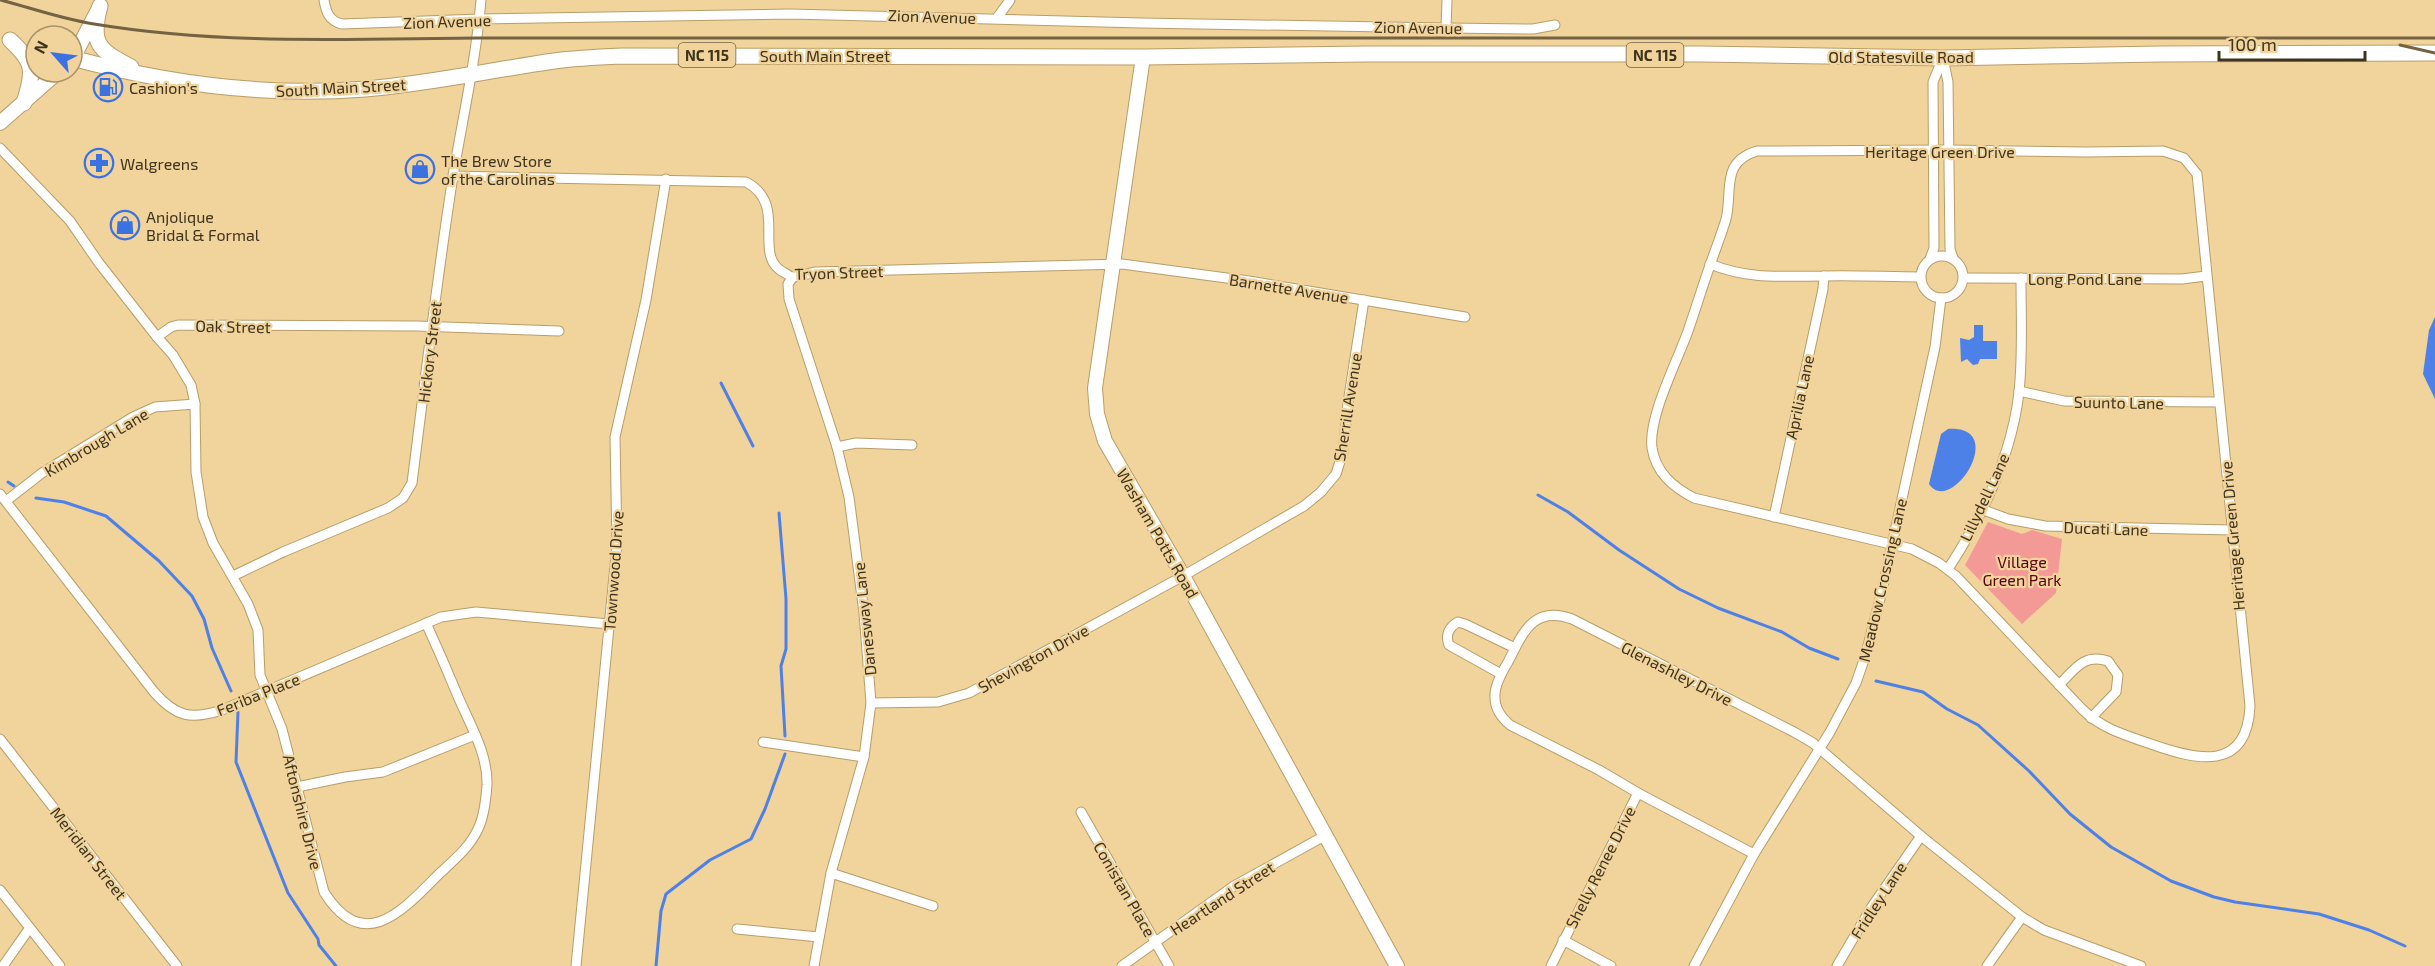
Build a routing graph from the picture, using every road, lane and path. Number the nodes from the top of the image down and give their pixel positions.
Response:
1 (324, 0) edge
2 (481, 0) edge
3 (1010, 0) edge
4 (1447, 0) edge
5 (101, 3) edge
6 (997, 18) junction
7 (480, 19) junction
8 (1555, 25) dead end
9 (1446, 28) junction
10 (84, 34) edge
11 (5, 39) edge
12 (24, 45) edge
13 (2435, 53) edge
14 (1366, 54) joint
15 (1143, 57) junction
16 (1943, 58) junction
17 (84, 62) edge
18 (470, 75) junction
19 (150, 76) junction
20 (45, 84) edge
21 (24, 103) junction
22 (0, 123) edge
23 (0, 148) edge
24 (1934, 150) junction
25 (1947, 150) junction
26 (453, 176) junction
27 (666, 179) junction
28 (1953, 258) junction
29 (1930, 259) junction
30 (1113, 264) junction
31 (1710, 264) junction
32 (1824, 276) junction
33 (2206, 276) junction
34 (793, 277) junction
35 (1920, 277) junction
36 (1964, 278) junction
37 (2021, 278) junction
38 (1941, 298) junction
39 (1364, 300) junction
40 (1465, 317) dead end
41 (431, 327) junction
42 (559, 331) dead end
43 (157, 337) junction
44 (2019, 392) junction
45 (2219, 402) junction
46 (195, 404) junction
47 (912, 445) dead end
48 (837, 447) junction
49 (3, 498) edge
50 (1982, 509) junction
51 (1774, 518) junction
52 (2232, 530) junction
53 (1891, 544) junction
54 (1948, 569) junction
55 (233, 576) junction
56 (1184, 576) junction
57 (426, 623) junction
58 (609, 624) junction
59 (1515, 648) junction
60 (1501, 674) junction
61 (2059, 685) junction
62 (266, 692) junction
63 (871, 703) junction
64 (2091, 718) junction
65 (475, 735) junction
66 (0, 739) edge
67 (763, 742) dead end
68 (1820, 748) junction
69 (864, 757) junction
70 (297, 787) junction
71 (1638, 793) junction
72 (1081, 813) dead end
73 (1326, 835) junction
74 (1920, 836) junction
75 (1754, 854) junction
76 (831, 873) junction
77 (0, 890) edge
78 (933, 906) dead end
79 (2022, 916) junction
80 (29, 928) junction
81 (737, 929) dead end
82 (819, 937) junction
83 (1563, 940) junction
84 (1155, 942) junction
85 (1590, 962) edge
86 (2136, 965) edge
87 (3, 966) edge
88 (60, 966) edge
89 (177, 966) edge
90 (576, 966) edge
91 (814, 966) edge
92 (1122, 966) edge
93 (1169, 966) edge
94 (1397, 966) edge
95 (1551, 966) edge
96 (1611, 966) edge
97 (1694, 966) edge
98 (1838, 966) edge
99 (1987, 966) edge

1 - 7 street, Zion Avenue
2 - 7 street, Hickory Street
3 - 6 street
4 - 9 street
5 - 10 street
5 - 19 main road
6 - 7 street, Zion Avenue
6 - 9 street, Zion Avenue
7 - 18 street, Hickory Street
8 - 9 street, Zion Avenue
11 - 12 main road
11 - 21 main road
13 - 16 main road, Old Statesville Road / NC 115
14 - 15 main road, South Main Street / NC 115
14 - 16 main road, Old Statesville Road / NC 115
15 - 18 main road, South Main Street / NC 115
15 - 30 street, Washam Potts Road
16 - 24 street
16 - 25 street
17 - 19 main road, South Main Street / NC 115
18 - 19 main road, South Main Street / NC 115
18 - 26 street, Hickory Street
20 - 21 street
21 - 22 street
23 - 43 street
24 - 25 street, Heritage Green Drive
24 - 29 street
24 - 31 street, Heritage Green Drive
25 - 28 street
25 - 33 street, Heritage Green Drive
26 - 27 street, Tryon Street
26 - 41 street, Hickory Street
27 - 34 street, Tryon Street
27 - 58 street, Townwood Drive
28 - 29 street
28 - 36 street
29 - 35 street
30 - 34 street, Tryon Street
30 - 39 street, Barnette Avenue
30 - 56 street, Washam Potts Road
31 - 32 street
31 - 51 street, Heritage Green Drive
32 - 35 street
32 - 51 street, Aprilia Lane
33 - 37 street, Long Pond Lane
33 - 45 street, Heritage Green Drive
34 - 48 street, Danesway Lane
35 - 38 street
36 - 37 street, Long Pond Lane
36 - 38 street
37 - 44 street, Lillydell Lane
38 - 53 street, Meadow Crossing Lane
39 - 40 street, Barnette Avenue
39 - 56 street, Sherrill Avenue
41 - 42 street, Oak Street
41 - 43 street, Oak Street
41 - 55 street, Hickory Street
43 - 46 street, Aftonshire Drive
44 - 45 street, Suunto Lane
44 - 50 street, Lillydell Lane
45 - 52 street, Heritage Green Drive
46 - 49 street, Kimbrough Lane
46 - 55 street, Aftonshire Drive
47 - 48 street
48 - 63 street, Danesway Lane
49 - 62 street, Feriba Place
50 - 52 street, Ducati Lane
50 - 54 street, Lillydell Lane
51 - 53 street, Heritage Green Drive
52 - 64 street, Heritage Green Drive
53 - 54 street, Heritage Green Drive
53 - 68 street, Meadow Crossing Lane
54 - 61 street, Heritage Green Drive
55 - 62 street, Aftonshire Drive
56 - 63 street, Shevington Drive
56 - 73 street, Washam Potts Road
57 - 58 street, Feriba Place
57 - 62 street, Feriba Place
57 - 65 street, Aftonshire Drive
58 - 90 street, Townwood Drive
59 - 60 street, Glenashley Drive
59 - 60 street
59 - 68 street, Glenashley Drive
60 - 71 street, Glenashley Drive
61 - 64 street, Heritage Green Drive
61 - 64 street
62 - 70 street, Aftonshire Drive
63 - 69 street, Danesway Lane
65 - 70 street
65 - 70 street, Aftonshire Drive
66 - 89 street, Meridian Street
67 - 69 street
68 - 74 street, Glenashley Drive
68 - 75 street, Meadow Crossing Lane
69 - 76 street, Danesway Lane
71 - 75 street, Glenashley Drive
71 - 83 street, Shelly Renee Drive
72 - 84 street, Conistan Place
73 - 84 street, Heartland Street
73 - 94 street, Washam Potts Road
74 - 79 street, Glenashley Drive
74 - 98 street, Fridley Lane
75 - 97 street, Meadow Crossing Lane
76 - 78 street
76 - 82 street, Danesway Lane
77 - 80 street
79 - 86 street, Glenashley Drive
79 - 99 street
80 - 87 street
80 - 88 street
81 - 82 street
82 - 91 street, Danesway Lane
83 - 85 street
83 - 95 street, Shelly Renee Drive
84 - 92 street, Heartland Street
84 - 93 street, Conistan Place
85 - 96 street

